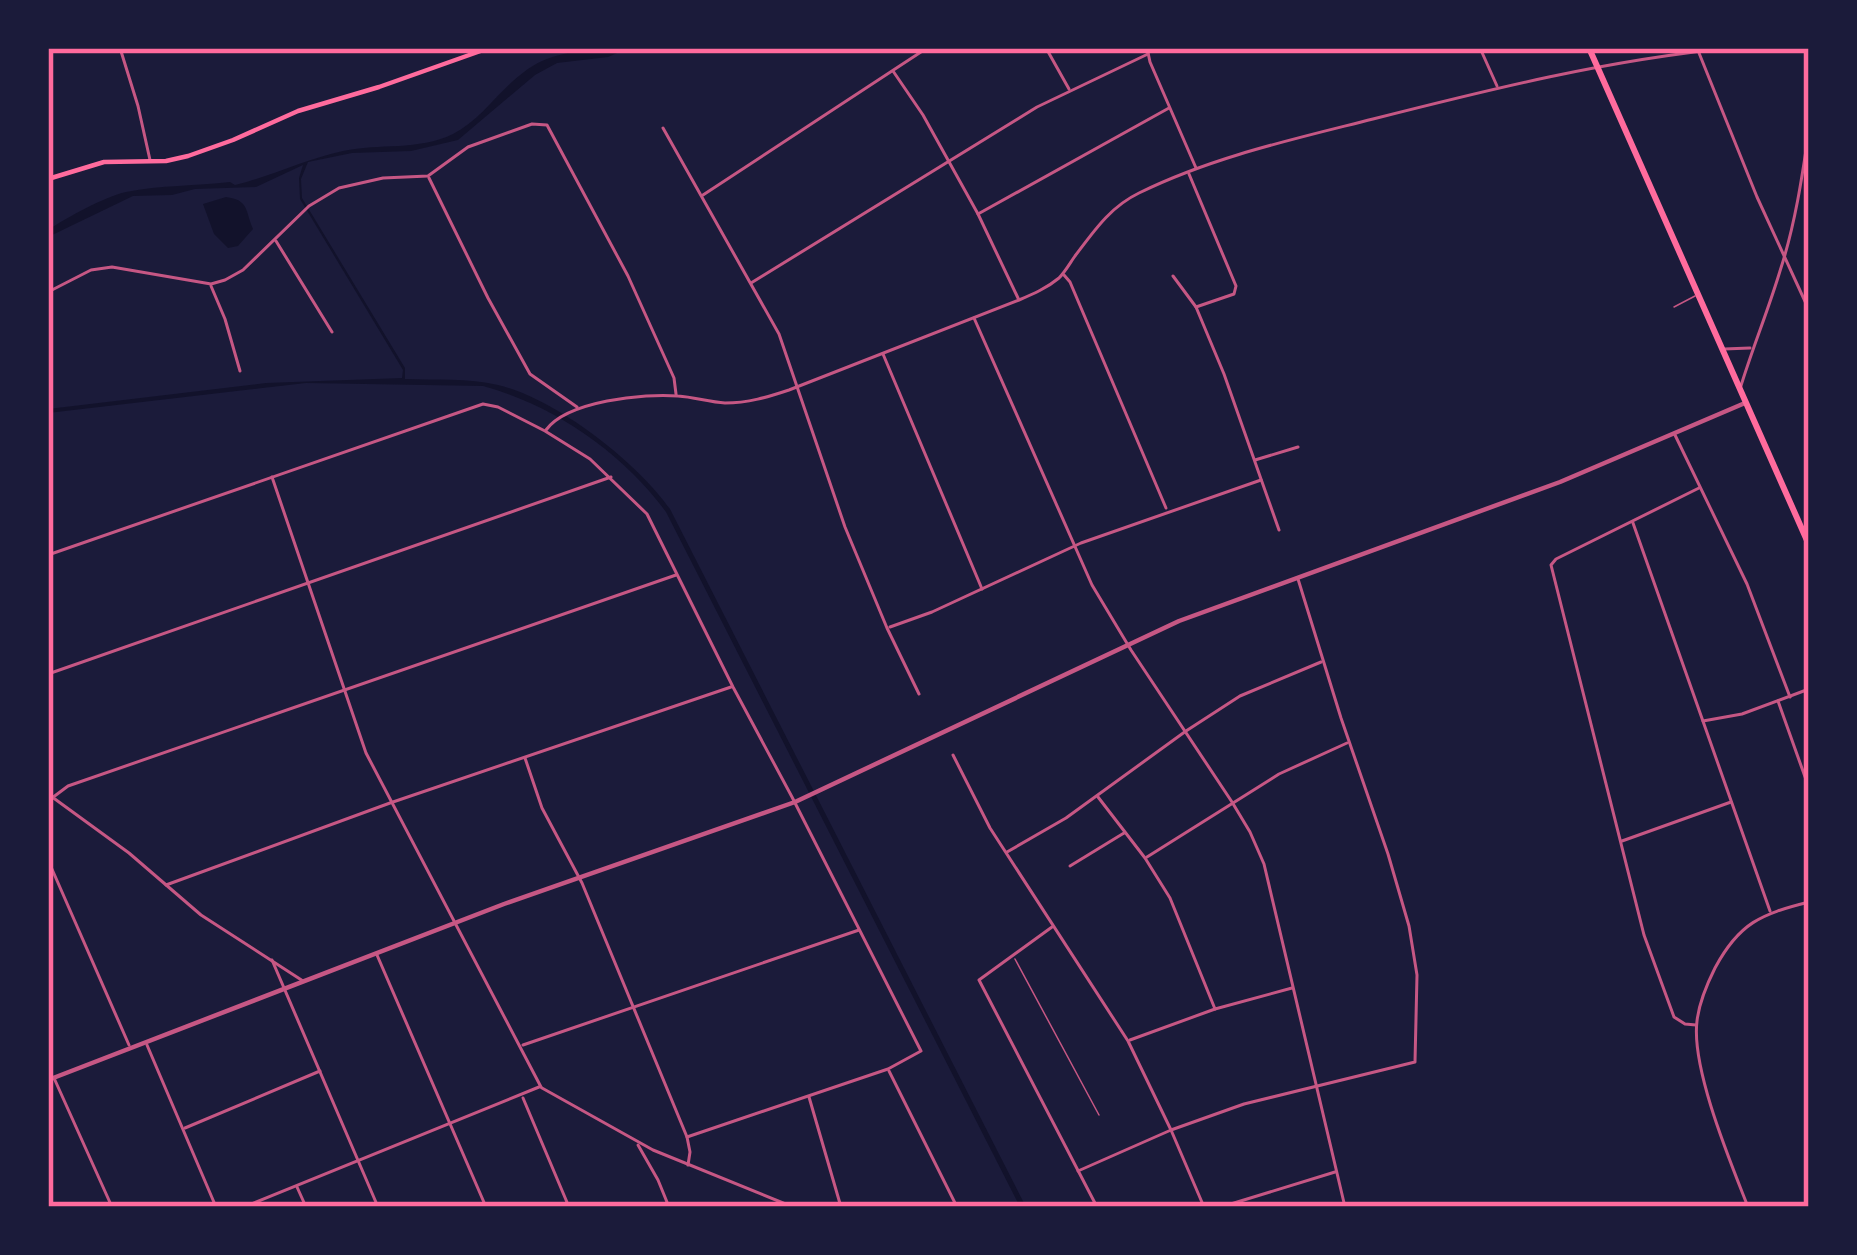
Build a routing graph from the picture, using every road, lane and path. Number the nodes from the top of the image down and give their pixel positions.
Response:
1 (120, 48) edge
2 (489, 48) edge
3 (927, 48) edge
4 (1046, 48) edge
5 (1480, 48) edge
6 (1589, 48) edge
7 (1730, 48) edge
8 (1697, 50) edge
9 (1148, 51) edge
10 (1597, 67) junction
11 (893, 71) junction
12 (1498, 88) junction
13 (1070, 91) junction
14 (1169, 108) junction
15 (663, 128) dead end
16 (1809, 130) edge
17 (150, 160) junction
18 (948, 160) junction
19 (1196, 169) junction
20 (1188, 172) junction
21 (428, 176) junction
22 (48, 179) edge
23 (702, 196) junction
24 (1798, 200) junction
25 (1809, 202) edge
26 (978, 214) junction
27 (275, 239) junction
28 (1785, 253) junction
29 (1063, 274) junction
30 (1173, 276) dead end
31 (751, 283) junction
32 (211, 284) junction
33 (48, 292) edge
34 (1699, 295) junction
35 (1019, 300) junction
36 (1196, 307) junction
37 (1674, 307) dead end
38 (1809, 309) edge
39 (973, 317) junction
40 (332, 332) dead end
41 (1752, 347) junction
42 (1722, 349) junction
43 (883, 352) junction
44 (240, 370) dead end
45 (797, 387) junction
46 (1740, 390) junction
47 (676, 395) junction
48 (1745, 403) junction
49 (577, 407) junction
50 (545, 431) junction
51 (1674, 433) junction
52 (1298, 447) dead end
53 (1255, 460) junction
54 (272, 477) junction
55 (611, 477) junction
56 (1261, 480) junction
57 (1699, 488) junction
58 (1168, 511) junction
59 (1632, 521) junction
60 (1280, 530) dead end
61 (1809, 545) edge
62 (1073, 547) junction
63 (48, 555) edge
64 (676, 574) junction
65 (1297, 576) junction
66 (308, 584) junction
67 (982, 589) junction
68 (887, 628) junction
69 (1127, 644) junction
70 (1322, 661) junction
71 (48, 674) edge
72 (733, 687) junction
73 (345, 689) junction
74 (1809, 689) edge
75 (919, 694) dead end
76 (1790, 697) junction
77 (1778, 701) junction
78 (1703, 721) junction
79 (1186, 731) junction
80 (1348, 742) junction
81 (953, 754) dead end
82 (525, 758) junction
83 (1809, 788) edge
84 (50, 797) edge
85 (1098, 797) junction
86 (795, 802) junction
87 (1232, 802) junction
88 (1732, 802) junction
89 (390, 803) junction
90 (1126, 832) junction
91 (1620, 842) junction
92 (1005, 852) junction
93 (1145, 858) junction
94 (48, 860) edge
95 (1070, 866) dead end
96 (578, 877) junction
97 (166, 885) junction
98 (1809, 902) edge
99 (1770, 911) junction
100 (455, 923) junction
101 (1053, 927) junction
102 (859, 930) junction
103 (376, 953) junction
104 (1013, 956) junction
105 (271, 959) junction
106 (304, 982) junction
107 (1294, 987) junction
108 (284, 991) junction
109 (634, 1007) junction
110 (1215, 1009) junction
111 (1696, 1025) junction
112 (1128, 1041) junction
113 (146, 1043) junction
114 (521, 1046) junction
115 (130, 1049) junction
116 (888, 1069) junction
117 (320, 1070) junction
118 (51, 1079) edge
119 (1316, 1085) junction
120 (541, 1087) junction
121 (521, 1095) junction
122 (808, 1095) junction
123 (1099, 1115) dead end
124 (450, 1124) junction
125 (183, 1129) junction
126 (1172, 1130) junction
127 (687, 1137) junction
128 (634, 1140) junction
129 (358, 1160) junction
130 (688, 1165) junction
131 (1078, 1171) junction
132 (1336, 1172) junction
133 (297, 1185) junction
134 (112, 1207) edge
135 (216, 1207) edge
136 (244, 1207) edge
137 (306, 1207) edge
138 (378, 1207) edge
139 (486, 1207) edge
140 (569, 1207) edge
141 (670, 1207) edge
142 (793, 1207) edge
143 (841, 1207) edge
144 (957, 1207) edge
145 (1097, 1207) edge
146 (1204, 1207) edge
147 (1221, 1207) edge
148 (1345, 1207) edge
149 (1748, 1207) edge

1 - 17 street
2 - 17 main road
3 - 11 street
4 - 13 street
5 - 12 street
6 - 10 main road
7 - 8 street
8 - 10 street
8 - 28 street
9 - 13 street
9 - 14 street
10 - 12 street
10 - 34 main road
11 - 18 street
11 - 23 street
12 - 19 street
13 - 18 street
14 - 19 street
14 - 26 street
15 - 23 street
16 - 24 street
17 - 22 main road
18 - 26 street
18 - 31 street
19 - 20 street
20 - 29 street
20 - 36 street
21 - 27 street
21 - 47 street
21 - 49 street
23 - 31 street
24 - 25 street
24 - 28 street
26 - 35 street
27 - 32 street
27 - 40 street
28 - 38 street
28 - 41 street
29 - 35 street
29 - 58 street
30 - 36 street
31 - 45 street
32 - 33 street
32 - 44 street
34 - 37 lane
34 - 42 main road
35 - 39 street
36 - 53 street
39 - 43 street
39 - 62 street
41 - 42 street
41 - 46 street
42 - 46 main road
43 - 45 street
43 - 67 street
45 - 47 street
45 - 68 street
46 - 48 main road
47 - 49 street
48 - 51 street
48 - 61 main road
49 - 50 street
50 - 54 street
50 - 55 street
51 - 57 street
51 - 65 street
52 - 53 street
53 - 56 street
54 - 63 street
54 - 66 street
55 - 64 street
55 - 66 street
56 - 58 street
56 - 60 street
57 - 59 street
57 - 76 street
58 - 62 street
59 - 78 street
59 - 91 street
62 - 67 street
62 - 69 street
64 - 72 street
64 - 73 street
65 - 69 street
65 - 70 street
66 - 71 street
66 - 73 street
67 - 68 street
68 - 75 street
69 - 79 street
69 - 86 street
70 - 79 street
70 - 80 street
72 - 82 street
72 - 86 street
73 - 84 street
73 - 89 street
74 - 76 street
76 - 77 street
77 - 78 street
77 - 83 street
78 - 88 street
79 - 85 street
79 - 87 street
80 - 87 street
80 - 119 street
81 - 92 street
82 - 89 street
82 - 96 street
84 - 97 street
85 - 90 street
85 - 92 street
86 - 96 street
86 - 102 street
87 - 93 street
87 - 107 street
88 - 91 street
88 - 99 street
89 - 97 street
89 - 100 street
90 - 93 street
90 - 95 street
91 - 111 street
92 - 101 street
93 - 110 street
94 - 115 street
96 - 100 street
96 - 109 street
97 - 105 street
98 - 99 street
99 - 111 street
100 - 103 street
100 - 114 street
101 - 104 street
101 - 112 street
102 - 109 street
102 - 116 street
103 - 106 street
103 - 124 street
104 - 123 lane
104 - 131 street
105 - 106 street
105 - 108 street
106 - 108 street
107 - 110 street
107 - 119 street
108 - 113 street
108 - 117 street
109 - 114 street
109 - 127 street
110 - 112 street
111 - 149 street
112 - 126 street
113 - 115 street
113 - 125 street
114 - 120 street
115 - 118 street
116 - 122 street
116 - 144 street
117 - 125 street
117 - 129 street
118 - 134 street
119 - 126 street
119 - 132 street
120 - 121 street
120 - 128 street
121 - 124 street
121 - 140 street
122 - 127 street
122 - 143 street
124 - 129 street
124 - 139 street
125 - 135 street
126 - 131 street
126 - 146 street
127 - 130 street
128 - 130 street
128 - 141 street
129 - 133 street
129 - 138 street
130 - 142 street
131 - 145 street
132 - 147 street
132 - 148 street
133 - 136 street
133 - 137 street

